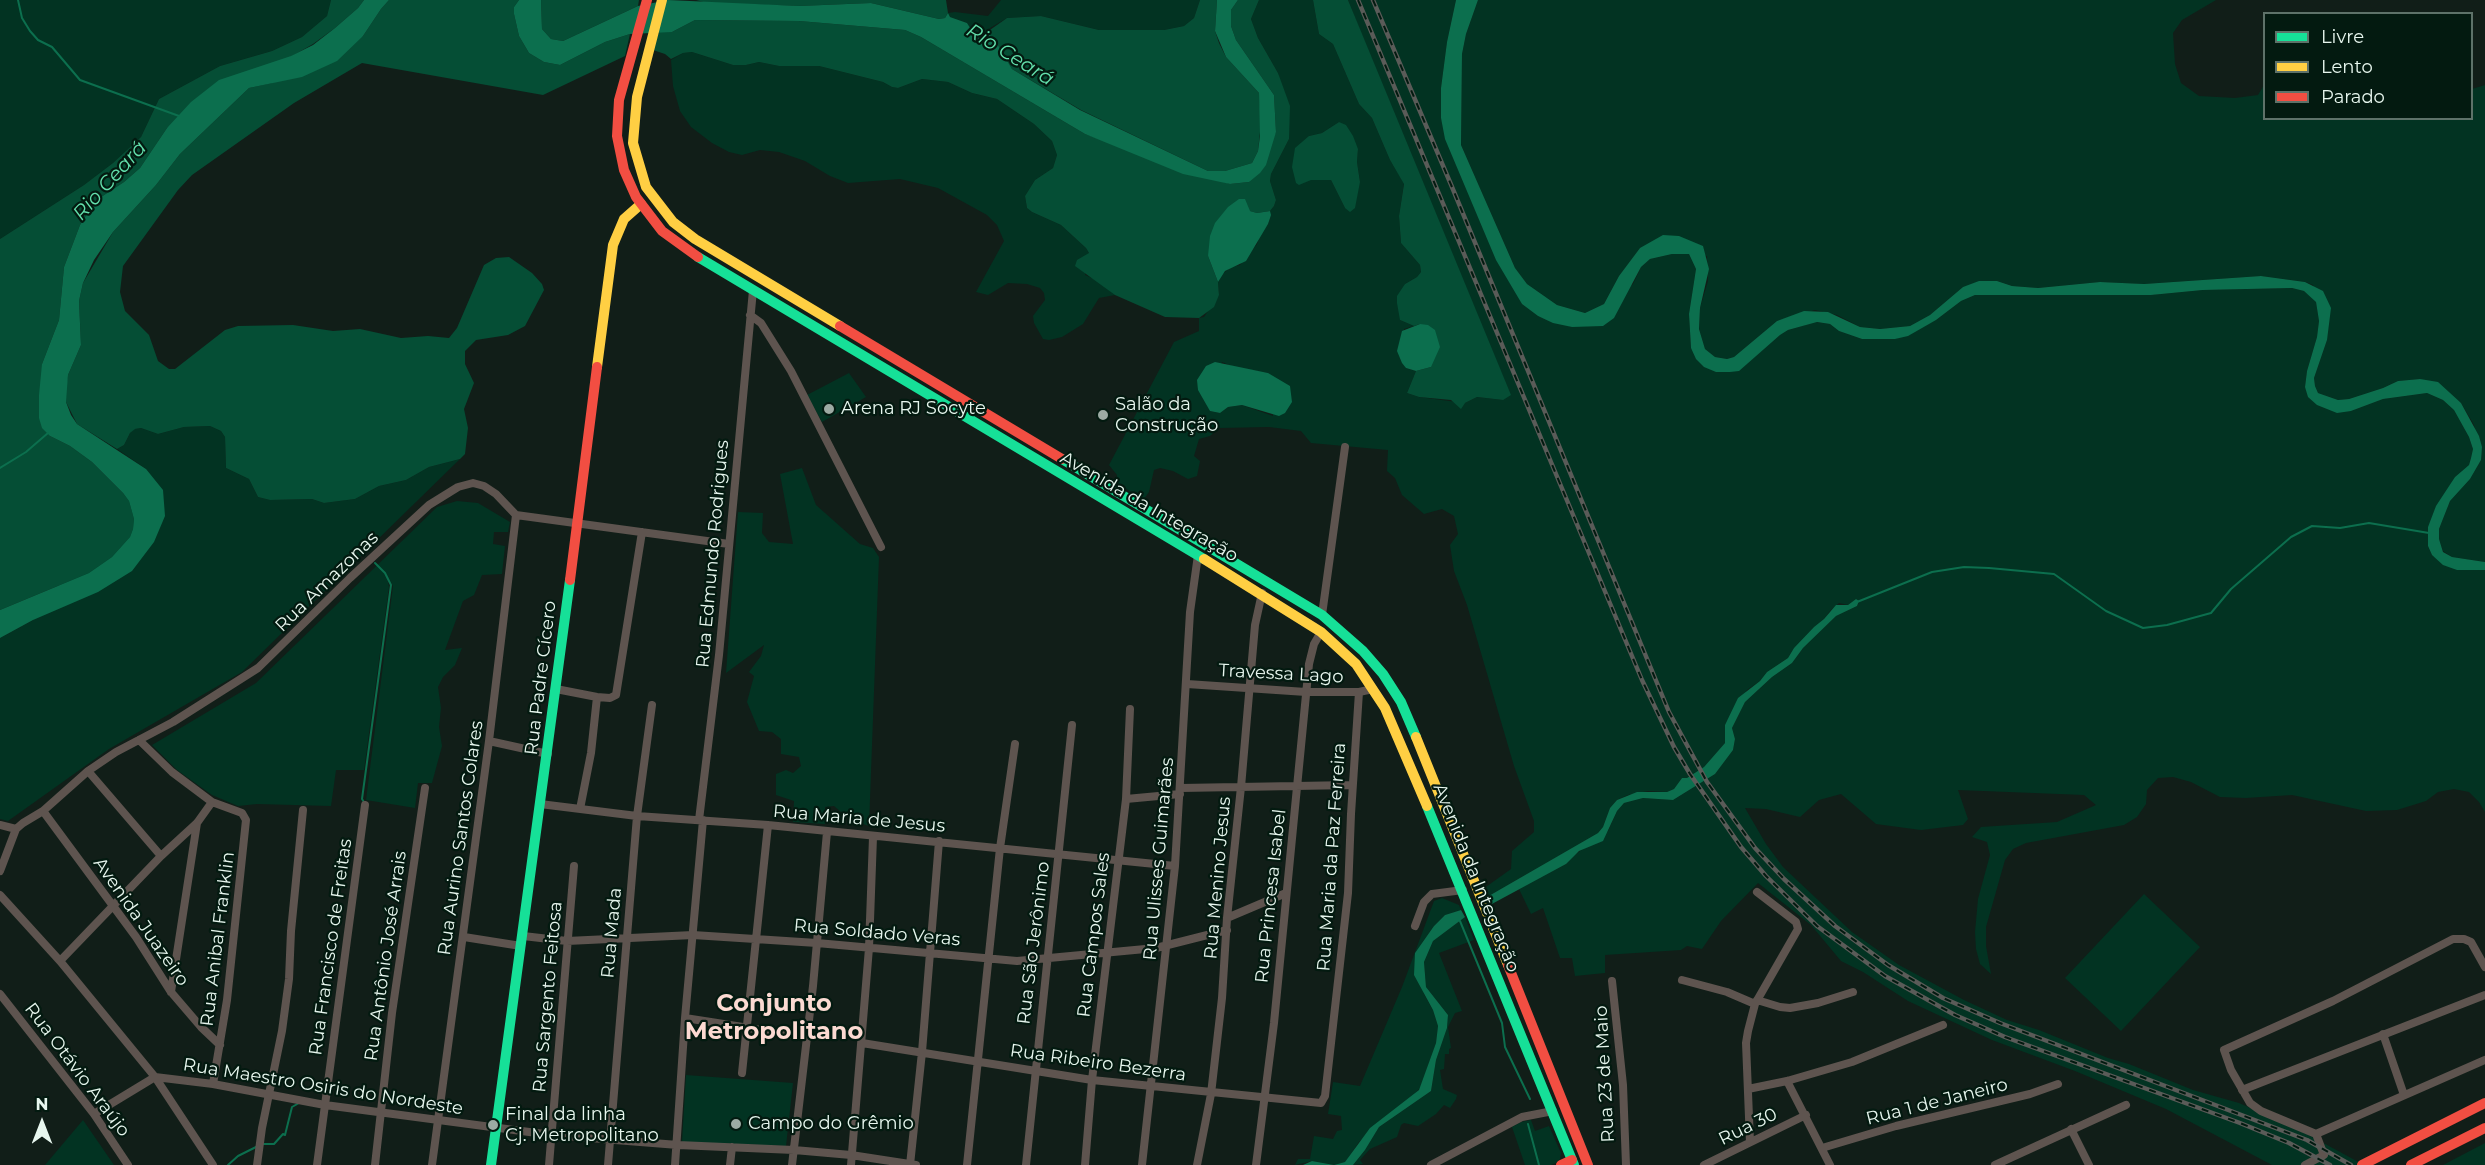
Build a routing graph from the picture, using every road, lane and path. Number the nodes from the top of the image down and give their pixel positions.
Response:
1 (647, 0) edge
2 (662, 0) edge
3 (641, 204) junction
4 (735, 263) junction
5 (729, 276) junction
6 (753, 290) junction
7 (750, 315) junction
8 (1345, 447) dead end
9 (1126, 497) junction
10 (1144, 508) junction
11 (1119, 509) junction
12 (516, 515) junction
13 (1137, 520) junction
14 (578, 523) junction
15 (642, 532) junction
16 (729, 544) junction
17 (881, 547) dead end
18 (1198, 555) junction
19 (1262, 593) junction
20 (1322, 615) junction
21 (1322, 632) junction
22 (1187, 684) junction
23 (556, 689) junction
24 (1249, 689) junction
25 (1373, 689) junction
26 (1306, 692) junction
27 (1359, 692) junction
28 (597, 697) junction
29 (652, 705) dead end
30 (1130, 709) dead end
31 (1072, 725) dead end
32 (139, 740) junction
33 (489, 741) junction
34 (1014, 744) dead end
35 (548, 754) junction
36 (88, 771) junction
37 (1352, 785) junction
38 (1241, 787) junction
39 (425, 788) dead end
40 (1297, 788) junction
41 (1180, 791) junction
42 (1126, 799) junction
43 (212, 802) junction
44 (540, 804) junction
45 (365, 805) dead end
46 (580, 809) junction
47 (303, 810) dead end
48 (43, 811) junction
49 (637, 816) junction
50 (701, 820) junction
51 (196, 823) junction
52 (0, 825) edge
53 (768, 825) junction
54 (16, 829) junction
55 (827, 832) junction
56 (873, 837) junction
57 (939, 841) junction
58 (1000, 848) junction
59 (1059, 855) junction
60 (161, 856) junction
61 (1119, 859) junction
62 (574, 866) dead end
63 (1175, 866) junction
64 (0, 871) edge
65 (1463, 890) junction
66 (1757, 892) dead end
67 (1286, 893) junction
68 (0, 895) edge
69 (114, 906) junction
70 (1227, 918) junction
71 (1415, 926) dead end
72 (1227, 930) junction
73 (693, 935) junction
74 (464, 937) junction
75 (627, 937) junction
76 (756, 939) junction
77 (522, 941) junction
78 (567, 941) junction
79 (817, 943) junction
80 (1167, 945) junction
81 (868, 948) junction
82 (929, 953) junction
83 (1107, 954) junction
84 (989, 957) junction
85 (1047, 959) junction
86 (60, 961) junction
87 (2485, 967) edge
88 (1682, 980) dead end
89 (1612, 981) dead end
90 (171, 992) junction
91 (1853, 992) dead end
92 (0, 994) edge
93 (2485, 995) edge
94 (1756, 1002) junction
95 (685, 1018) junction
96 (1943, 1025) dead end
97 (746, 1027) junction
98 (2383, 1034) junction
99 (807, 1037) junction
100 (862, 1044) junction
101 (220, 1046) junction
102 (922, 1052) junction
103 (2485, 1060) edge
104 (979, 1062) junction
105 (1035, 1070) junction
106 (742, 1073) dead end
107 (155, 1077) junction
108 (1092, 1080) junction
109 (1787, 1081) junction
110 (213, 1084) junction
111 (2058, 1084) dead end
112 (1152, 1087) junction
113 (1558, 1088) junction
114 (1748, 1089) junction
115 (2242, 1090) junction
116 (1545, 1092) junction
117 (1211, 1094) junction
118 (270, 1095) junction
119 (2404, 1095) junction
120 (1325, 1096) joint
121 (1265, 1097) junction
122 (2485, 1103) edge
123 (325, 1105) junction
124 (2126, 1105) dead end
125 (1553, 1111) junction
126 (382, 1113) junction
127 (94, 1114) junction
128 (1806, 1115) junction
129 (438, 1120) junction
130 (1572, 1122) junction
131 (1559, 1126) junction
132 (496, 1128) junction
133 (2485, 1128) edge
134 (2071, 1129) junction
135 (2316, 1134) junction
136 (552, 1135) junction
137 (611, 1139) junction
138 (1750, 1142) junction
139 (678, 1145) junction
140 (732, 1147) junction
141 (1822, 1148) junction
142 (794, 1150) junction
143 (851, 1155) junction
144 (1573, 1162) edge
145 (128, 1165) edge
146 (213, 1165) edge
147 (257, 1165) edge
148 (317, 1165) edge
149 (375, 1165) edge
150 (432, 1165) edge
151 (491, 1165) edge
152 (549, 1165) edge
153 (608, 1165) edge
154 (675, 1165) edge
155 (730, 1165) edge
156 (792, 1165) edge
157 (850, 1165) edge
158 (912, 1165) edge
159 (967, 1165) edge
160 (1026, 1165) edge
161 (1085, 1165) edge
162 (1142, 1165) edge
163 (1197, 1165) edge
164 (1256, 1165) edge
165 (1431, 1165) edge
166 (1561, 1165) edge
167 (1588, 1165) edge
168 (1626, 1165) edge
169 (1704, 1165) edge
170 (1830, 1165) edge
171 (1995, 1165) edge
172 (2089, 1165) edge
173 (2306, 1165) edge
174 (2362, 1165) edge
175 (2411, 1165) edge

1 - 3 main road, Avenida da Integração
2 - 4 main road, Avenida da Integração
3 - 5 main road, Avenida da Integração
3 - 14 main road, Rua Padre Cícero
4 - 5 main road
4 - 9 main road, Avenida da Integração
5 - 6 main road, Avenida da Integração
6 - 7 street, Rua Edmundo Rodrigues
6 - 11 main road, Avenida da Integração
7 - 16 street, Rua Edmundo Rodrigues
7 - 17 street
8 - 20 street
9 - 10 main road, Avenida da Integração
9 - 11 main road
10 - 13 main road
10 - 20 main road, Avenida da Integração
11 - 13 main road, Avenida da Integração
12 - 14 street
12 - 32 street, Rua Amazonas
12 - 33 street, Rua Aurino Santos Colares
13 - 18 main road, Avenida da Integração
14 - 15 street
14 - 23 main road, Rua Padre Cícero
15 - 16 street
15 - 28 street
16 - 50 street, Rua Edmundo Rodrigues
18 - 19 main road, Avenida da Integração
18 - 22 street, Rua Ulisses Guimarães
19 - 21 main road, Avenida da Integração
19 - 24 street, Rua Menino Jesus
20 - 113 main road, Avenida da Integração
21 - 25 main road, Avenida da Integração
21 - 26 street, Rua Princesa Isabel
22 - 24 street, Travessa Lago
22 - 41 street, Rua Ulisses Guimarães
23 - 28 street
23 - 35 main road, Rua Padre Cícero
24 - 26 street, Travessa Lago
24 - 38 street, Rua Menino Jesus
25 - 27 street, Travessa Lago
25 - 65 main road, Avenida da Integração
26 - 27 street, Travessa Lago
26 - 40 street, Rua Princesa Isabel
27 - 37 street, Rua Maria da Paz Ferreira
28 - 46 street
29 - 49 street, Rua Mada
30 - 42 street, Rua Campos Sales
31 - 59 street, Rua São Jerônimo
32 - 36 street, Rua Amazonas
32 - 43 street
33 - 35 street
33 - 74 street, Rua Aurino Santos Colares
34 - 58 street
35 - 44 main road, Rua Padre Cícero
36 - 48 street, Rua Amazonas
36 - 60 street
37 - 40 street
37 - 120 street, Rua Maria da Paz Ferreira
38 - 40 street
38 - 41 street
38 - 70 street, Rua Menino Jesus
39 - 126 street, Rua Antônio José Arrais
40 - 67 street, Rua Princesa Isabel
41 - 42 street
41 - 63 street, Rua Ulisses Guimarães
42 - 61 street, Rua Campos Sales
43 - 51 street
43 - 101 street, Rua Anibal Franklin
44 - 46 street, Rua Maria de Jesus
44 - 77 main road, Rua Padre Cícero
45 - 123 street, Rua Francisco de Freitas
46 - 49 street, Rua Maria de Jesus
47 - 118 street
48 - 54 street, Rua Amazonas
48 - 69 street, Avenida Juazeiro
49 - 50 street, Rua Maria de Jesus
49 - 75 street, Rua Mada
50 - 53 street, Rua Maria de Jesus
50 - 73 street, Rua Edmundo Rodrigues
51 - 60 street
51 - 90 street
52 - 54 street
53 - 55 street, Rua Maria de Jesus
53 - 76 street
54 - 64 street
55 - 56 street, Rua Maria de Jesus
55 - 79 street
56 - 57 street, Rua Maria de Jesus
56 - 81 street
57 - 58 street, Rua Maria de Jesus
57 - 82 street
58 - 59 street, Rua Maria de Jesus
58 - 84 street
59 - 61 street, Rua Maria de Jesus
59 - 85 street, Rua São Jerônimo
60 - 69 street
61 - 63 street, Rua Maria de Jesus
61 - 83 street, Rua Campos Sales
62 - 78 street, Rua Sargento Feitosa
63 - 80 street, Rua Ulisses Guimarães
65 - 71 street
65 - 116 main road, Avenida da Integração
66 - 94 street
67 - 70 street
67 - 121 street, Rua Princesa Isabel
68 - 86 street
69 - 86 street
69 - 90 street, Avenida Juazeiro
70 - 72 street, Rua Menino Jesus
72 - 80 street, Rua Soldado Veras
72 - 117 street, Rua Menino Jesus
73 - 75 street, Rua Soldado Veras
73 - 76 street, Rua Soldado Veras
73 - 95 street, Rua Edmundo Rodrigues
74 - 77 street, Rua Soldado Veras
74 - 129 street, Rua Aurino Santos Colares
75 - 78 street, Rua Soldado Veras
75 - 137 street, Rua Mada
76 - 79 street, Rua Soldado Veras
76 - 97 street
77 - 78 street, Rua Soldado Veras
77 - 132 main road, Rua Padre Cícero
78 - 136 street, Rua Sargento Feitosa
79 - 81 street, Rua Soldado Veras
79 - 99 street
80 - 83 street, Rua Soldado Veras
80 - 112 street, Rua Ulisses Guimarães
81 - 82 street, Rua Soldado Veras
81 - 100 street
82 - 84 street, Rua Soldado Veras
82 - 102 street
83 - 85 street, Rua Soldado Veras
83 - 108 street, Rua Campos Sales
84 - 85 street, Rua Soldado Veras
84 - 104 street
85 - 105 street, Rua São Jerônimo
86 - 107 street
87 - 115 street
88 - 94 street
89 - 168 street, Rua 23 de Maio
90 - 101 street, Avenida Juazeiro
91 - 94 street
92 - 127 street, Rua Otávio Araújo
93 - 98 street
94 - 114 street
95 - 97 street
95 - 139 street, Rua Edmundo Rodrigues
96 - 109 street
97 - 99 street
97 - 106 street
98 - 115 street
98 - 119 street
99 - 142 street
100 - 102 street, Rua Ribeiro Bezerra
100 - 143 street
101 - 110 street, Rua Anibal Franklin
102 - 104 street, Rua Ribeiro Bezerra
102 - 158 street
103 - 119 street
104 - 105 street, Rua Ribeiro Bezerra
104 - 159 street
105 - 108 street, Rua Ribeiro Bezerra
105 - 160 street, Rua São Jerônimo
107 - 110 street, Rua Maestro Osiris do Nordeste
107 - 127 street, Rua Maestro Osiris do Nordeste
107 - 146 street
108 - 112 street, Rua Ribeiro Bezerra
108 - 161 street, Rua Campos Sales
109 - 114 street
109 - 128 street
110 - 118 street, Rua Maestro Osiris do Nordeste
111 - 141 street, Rua 1 de Janeiro
112 - 117 street, Rua Ribeiro Bezerra
112 - 162 street, Rua Ulisses Guimarães
113 - 116 main road
113 - 130 main road, Avenida da Integração
114 - 138 street
115 - 135 street
116 - 125 main road, Avenida da Integração
117 - 121 street, Rua Ribeiro Bezerra
117 - 163 street, Rua Menino Jesus
118 - 123 street, Rua Maestro Osiris do Nordeste
118 - 147 street
119 - 135 street
120 - 121 street, Rua Ribeiro Bezerra
121 - 164 street, Rua Princesa Isabel
122 - 174 main road
123 - 126 street, Rua Maestro Osiris do Nordeste
123 - 148 street, Rua Francisco de Freitas
124 - 134 street
125 - 131 main road, Avenida da Integração
125 - 165 street
126 - 129 street, Rua Maestro Osiris do Nordeste
126 - 149 street, Rua Antônio José Arrais
127 - 145 street, Rua Otávio Araújo
128 - 138 street, Rua 30
128 - 141 street
129 - 132 street, Rua Maestro Osiris do Nordeste
129 - 150 street, Rua Aurino Santos Colares
130 - 131 main road
130 - 167 main road, Avenida da Integração
131 - 144 main road, Avenida da Integração
132 - 136 street, Rua Maestro Osiris do Nordeste
132 - 151 main road, Rua Padre Cícero
133 - 175 main road
134 - 171 street
134 - 172 street
135 - 173 street
136 - 137 street, Rua Maestro Osiris do Nordeste
136 - 152 street, Rua Sargento Feitosa
137 - 139 street, Rua Maestro Osiris do Nordeste
137 - 153 street, Rua Mada
138 - 169 street, Rua 30
139 - 140 street, Rua Maestro Osiris do Nordeste
139 - 154 street, Rua Edmundo Rodrigues
140 - 142 street, Rua Maestro Osiris do Nordeste
140 - 155 street
141 - 170 street
142 - 143 street, Rua Maestro Osiris do Nordeste
142 - 156 street
143 - 157 street
143 - 158 street, Rua Maestro Osiris do Nordeste
144 - 166 main road

